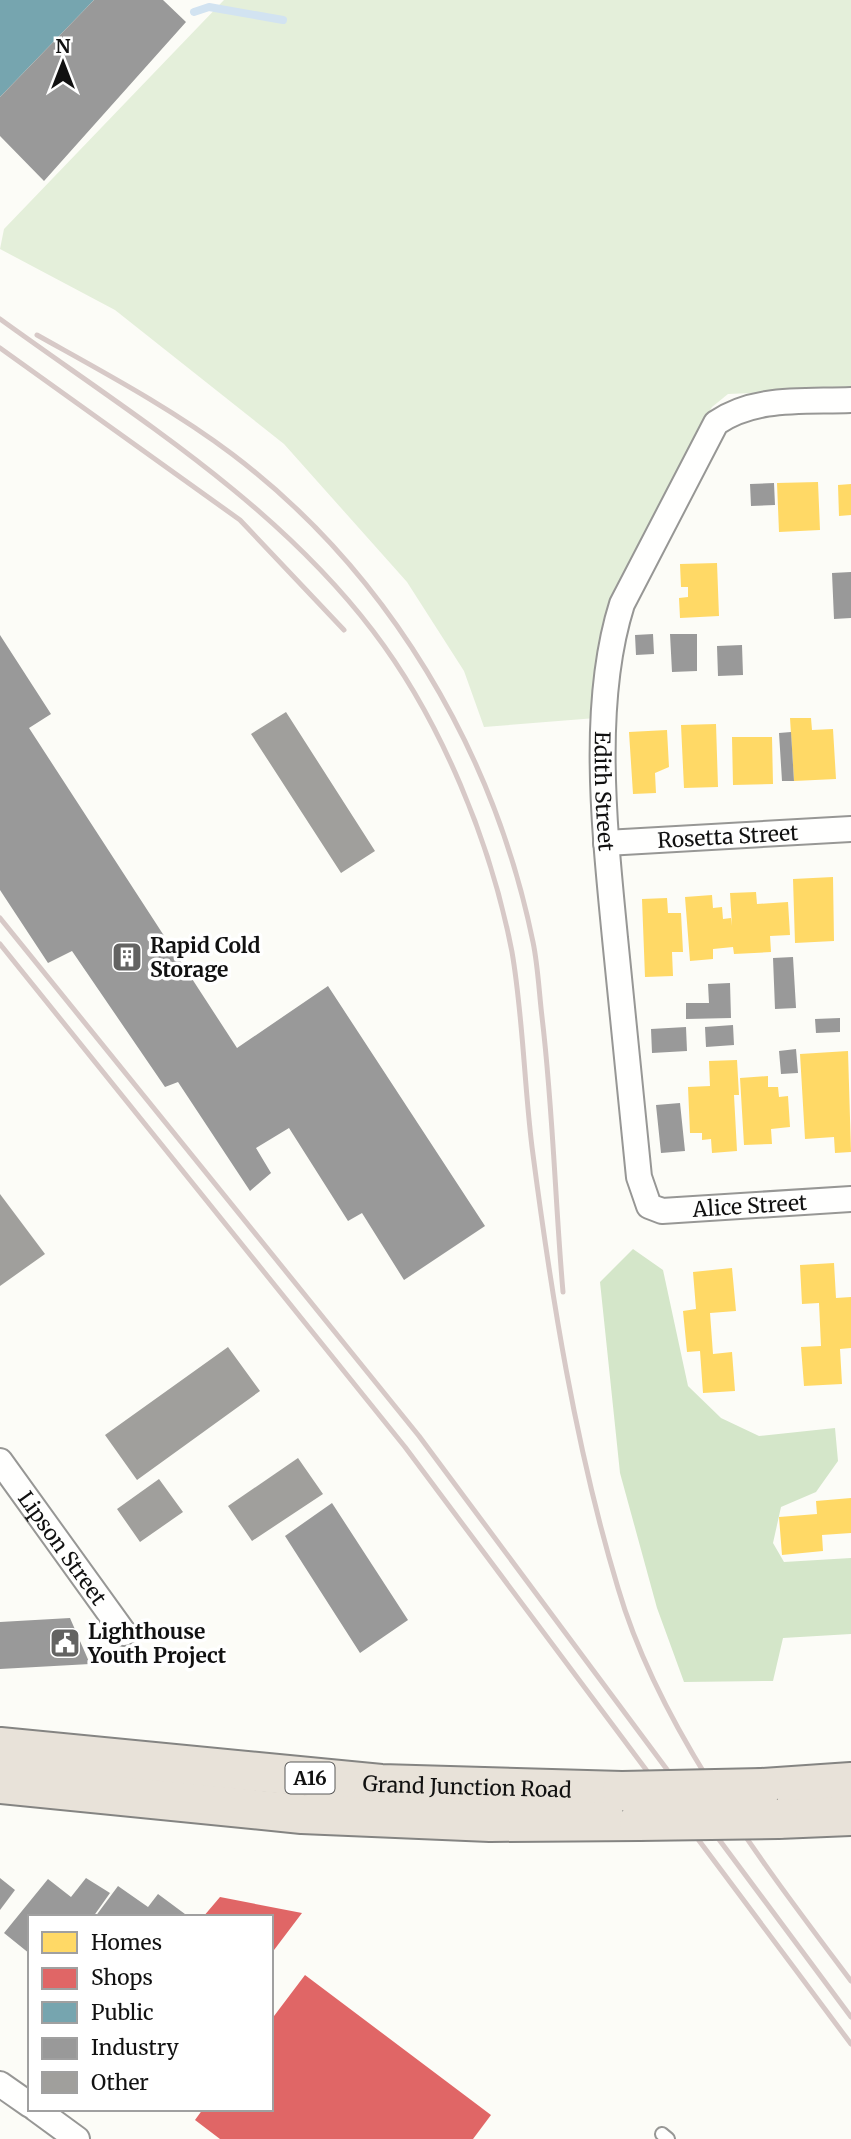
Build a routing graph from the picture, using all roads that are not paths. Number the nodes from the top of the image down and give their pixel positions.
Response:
1 (851, 400) edge
2 (851, 829) edge
3 (606, 843) junction
4 (851, 1199) edge
5 (649, 1206) joint
6 (0, 1461) edge
7 (124, 1633) dead end
8 (0, 1747) edge
9 (851, 1782) edge
10 (0, 1784) edge
11 (770, 1803) junction
12 (630, 1806) junction
13 (851, 1816) edge
14 (0, 2084) edge
15 (28, 2104) edge
16 (39, 2111) edge
17 (77, 2139) edge

1 - 3 street, Edith Street
2 - 3 street, Rosetta Street
3 - 5 street, Edith Street
4 - 5 street, Alice Street
6 - 7 street, Lipson Street
8 - 12 highway, Grand Junction Road / A16
9 - 11 highway, Grand Junction Road / A16
10 - 12 highway, Grand Junction Road / A16
11 - 12 highway, Grand Junction Road / A16, bridge
11 - 13 highway, Grand Junction Road / A16
14 - 15 street
16 - 17 street

